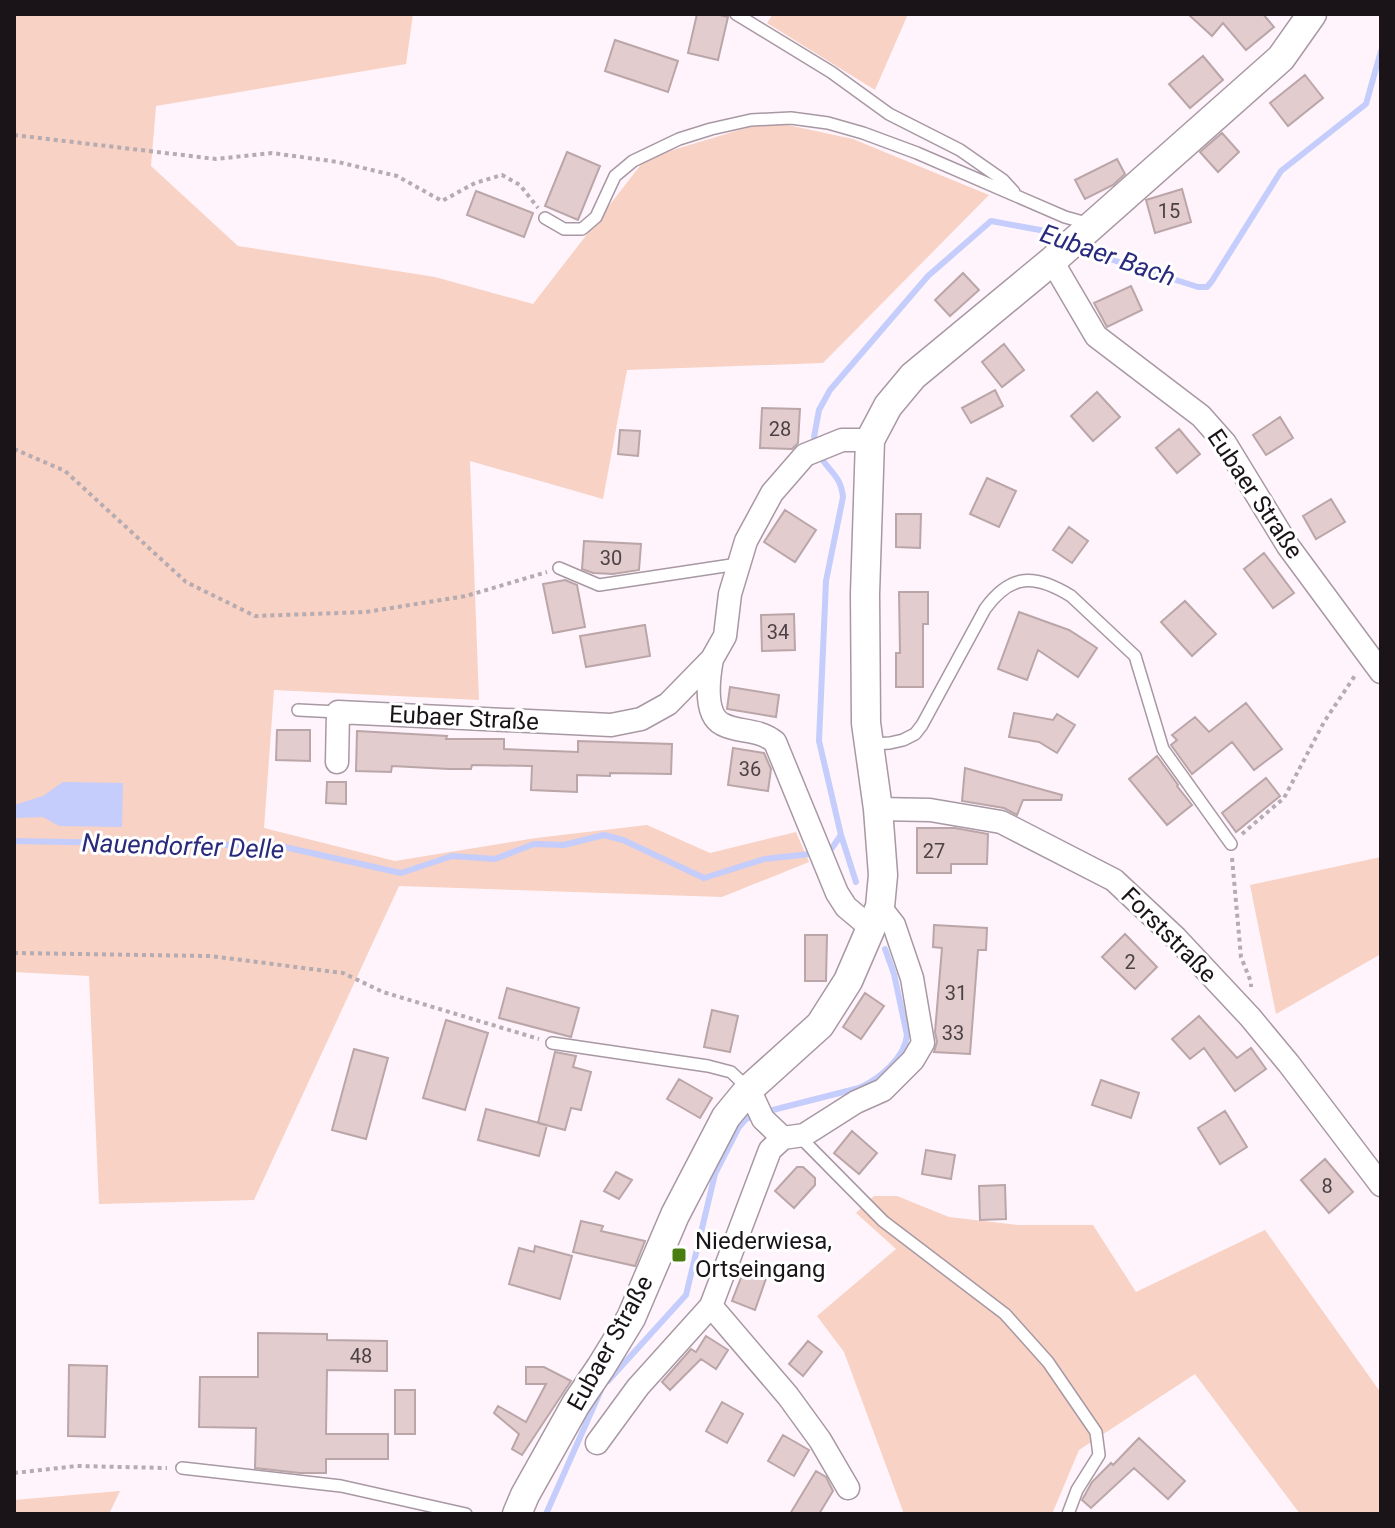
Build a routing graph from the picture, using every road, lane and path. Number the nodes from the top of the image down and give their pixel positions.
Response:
1 (736, 14) edge
2 (1312, 14) edge
3 (14, 135) edge
4 (1017, 196) junction
5 (545, 218) joint
6 (1074, 242) junction
7 (870, 440) junction
8 (14, 449) edge
9 (738, 564) junction
10 (559, 568) joint
11 (712, 659) junction
12 (1375, 663) edge
13 (298, 710) dead end
14 (338, 712) junction
15 (870, 744) junction
16 (337, 762) dead end
17 (878, 809) junction
18 (1231, 844) junction
19 (876, 918) junction
20 (14, 953) edge
21 (1250, 1017) junction
22 (552, 1043) joint
23 (756, 1104) junction
24 (791, 1137) junction
25 (1381, 1185) edge
26 (711, 1306) junction
27 (597, 1443) dead end
28 (182, 1468) joint
29 (14, 1473) edge
30 (848, 1488) dead end
31 (466, 1514) edge
32 (517, 1514) edge
33 (1068, 1514) edge

1 - 4 lane
2 - 6 street, Eubaer Straße
3 - 5 path
4 - 5 lane
4 - 6 lane
6 - 7 street, Eubaer Straße
6 - 12 street, Eubaer Straße
7 - 9 street, Eubaer Straße
7 - 15 street, Eubaer Straße
8 - 10 path
9 - 10 lane
9 - 11 street, Eubaer Straße
11 - 14 street, Eubaer Straße
11 - 19 street, Eubaer Straße
12 - 18 path
13 - 14 lane
14 - 16 street
15 - 17 street, Eubaer Straße
15 - 18 lane
17 - 19 street, Eubaer Straße
17 - 21 street, Forststraße
18 - 21 path
19 - 23 street, Eubaer Straße
19 - 24 street, Eubaer Straße
20 - 22 path
21 - 25 street, Forststraße
22 - 23 lane
23 - 24 street
23 - 32 street, Eubaer Straße
24 - 26 street, Eubaer Straße
24 - 33 lane
26 - 27 street, Eubaer Straße
26 - 30 street
28 - 29 path
28 - 31 lane

